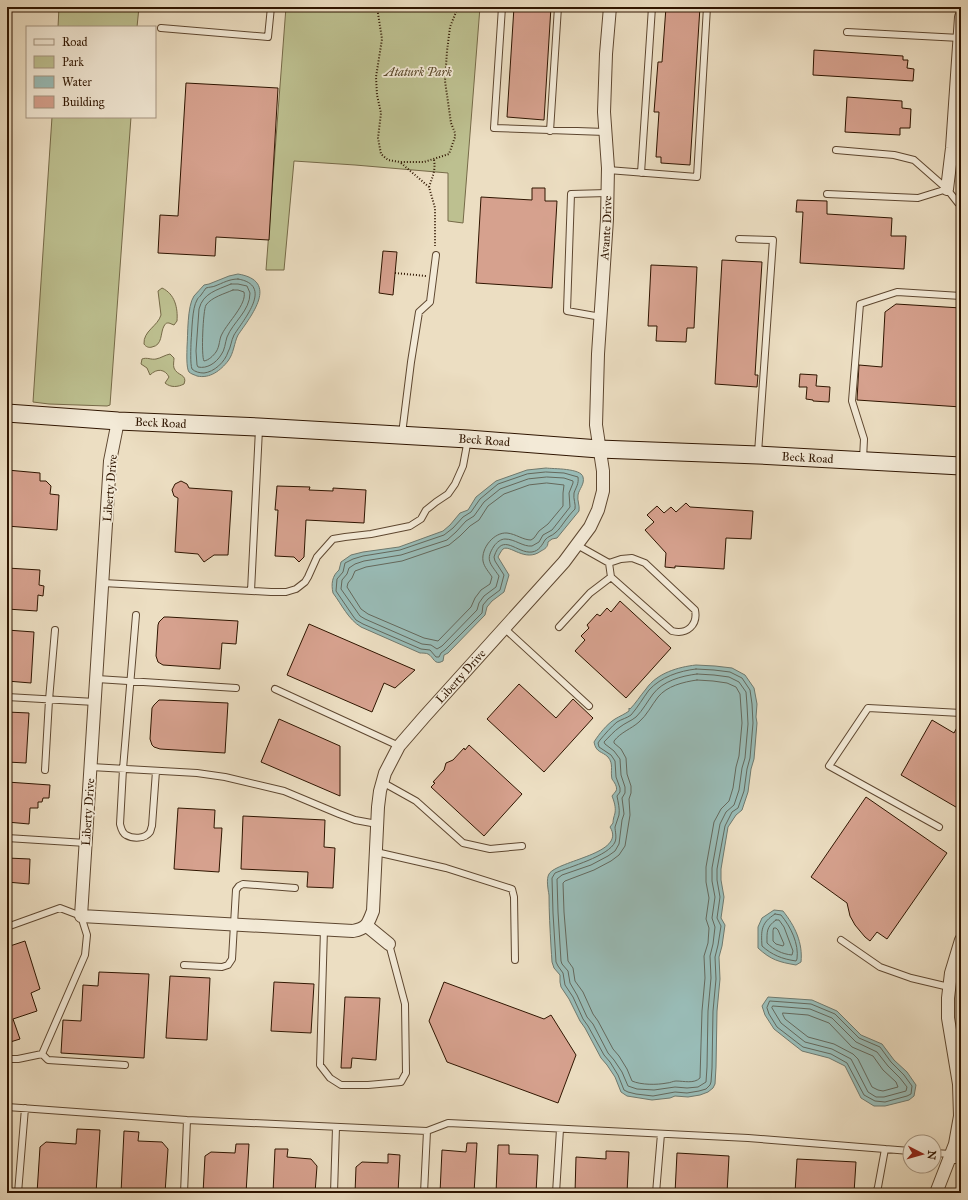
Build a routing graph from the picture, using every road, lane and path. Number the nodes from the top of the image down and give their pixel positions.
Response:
1 (271, 7) edge
2 (377, 7) edge
3 (458, 7) edge
4 (502, 7) edge
5 (558, 7) edge
6 (610, 7) edge
7 (652, 7) edge
8 (707, 7) edge
9 (961, 17) edge
10 (161, 28) dead end
11 (847, 32) dead end
12 (960, 38) junction
13 (958, 122) edge
14 (550, 131) junction
15 (606, 132) junction
16 (836, 150) dead end
17 (434, 159) junction
18 (400, 162) junction
19 (608, 170) junction
20 (641, 173) junction
21 (429, 188) junction
22 (947, 189) junction
23 (607, 193) junction
24 (827, 194) dead end
25 (961, 205) edge
26 (739, 239) dead end
27 (436, 255) joint
28 (395, 273) dead end
29 (433, 278) junction
30 (961, 296) edge
31 (601, 317) junction
32 (7, 413) edge
33 (118, 421) junction
34 (259, 427) junction
35 (402, 435) junction
36 (468, 439) junction
37 (599, 449) junction
38 (758, 455) junction
39 (863, 460) junction
40 (961, 466) edge
41 (577, 545) junction
42 (609, 563) junction
43 (611, 577) junction
44 (103, 583) junction
45 (251, 591) junction
46 (136, 615) dead end
47 (559, 627) dead end
48 (504, 628) junction
49 (55, 630) dead end
50 (97, 679) junction
51 (131, 681) junction
52 (236, 688) dead end
53 (275, 689) dead end
54 (7, 697) edge
55 (49, 700) junction
56 (95, 702) junction
57 (589, 706) dead end
58 (961, 713) edge
59 (399, 746) junction
60 (91, 767) junction
61 (122, 769) junction
62 (45, 770) dead end
63 (156, 771) junction
64 (382, 782) junction
65 (377, 824) junction
66 (939, 826) dead end
67 (7, 838) edge
68 (86, 843) junction
69 (522, 846) dead end
70 (376, 852) junction
71 (295, 888) dead end
72 (81, 916) junction
73 (234, 924) junction
74 (367, 926) junction
75 (7, 927) edge
76 (324, 929) junction
77 (841, 940) dead end
78 (389, 944) joint
79 (960, 944) edge
80 (514, 960) dead end
81 (184, 965) dead end
82 (949, 987) junction
83 (42, 1054) junction
84 (7, 1059) edge
85 (125, 1065) dead end
86 (7, 1107) edge
87 (25, 1108) junction
88 (187, 1120) junction
89 (336, 1127) junction
90 (560, 1129) junction
91 (427, 1131) junction
92 (661, 1134) junction
93 (885, 1149) junction
94 (902, 1150) edge
95 (942, 1155) edge
96 (954, 1158) edge
97 (18, 1193) edge
98 (184, 1193) edge
99 (334, 1193) edge
100 (424, 1193) edge
101 (556, 1193) edge
102 (656, 1193) edge
103 (876, 1193) edge
104 (936, 1193) edge

1 - 10 lane
2 - 18 path
3 - 17 path
4 - 14 lane
5 - 14 lane
6 - 15 street, Avante Drive
7 - 20 lane
8 - 20 lane
9 - 12 street
11 - 12 lane
12 - 13 street
13 - 22 street
14 - 15 lane
15 - 19 street, Avante Drive
16 - 22 lane
17 - 18 path
17 - 21 path
18 - 21 path
19 - 20 lane
19 - 23 street, Avante Drive
21 - 27 path
22 - 24 lane
22 - 25 lane
23 - 31 street, Avante Drive
23 - 31 lane
26 - 38 lane
27 - 29 lane
28 - 29 path
29 - 35 lane
30 - 39 lane
31 - 37 street, Avante Drive
32 - 33 street, Beck Road
33 - 34 street, Beck Road
33 - 44 street, Liberty Drive
34 - 35 street, Beck Road
34 - 45 lane
35 - 36 street, Beck Road
36 - 37 street, Beck Road
36 - 45 lane
37 - 38 street, Beck Road
37 - 41 street, Liberty Drive
38 - 39 street, Beck Road
39 - 40 street, Beck Road
41 - 42 lane
41 - 48 street, Liberty Drive
42 - 43 lane
42 - 43 lane
43 - 47 lane
44 - 45 lane
44 - 50 street, Liberty Drive
46 - 51 lane
48 - 57 lane
48 - 59 street, Liberty Drive
49 - 55 lane
50 - 51 lane
50 - 56 street, Liberty Drive
51 - 52 lane
51 - 61 lane
53 - 59 lane
54 - 55 lane
55 - 56 lane
55 - 62 lane
56 - 60 street, Liberty Drive
58 - 66 lane
59 - 64 street, Liberty Drive
60 - 61 lane
60 - 68 street, Liberty Drive
61 - 63 lane
61 - 63 lane
63 - 65 lane
64 - 65 street, Liberty Drive
64 - 69 lane
65 - 70 street, Liberty Drive
67 - 68 lane
68 - 72 street, Liberty Drive
70 - 74 street, Liberty Drive
70 - 80 lane
71 - 73 lane
72 - 73 street
72 - 75 lane
72 - 83 lane
73 - 76 street
73 - 81 lane
74 - 76 street
74 - 78 street
76 - 78 lane
77 - 82 lane
79 - 82 street
82 - 96 street
83 - 84 lane
83 - 85 lane
86 - 87 lane
87 - 88 lane
87 - 97 lane
88 - 89 lane
88 - 98 lane
89 - 91 lane
89 - 99 lane
90 - 91 lane
90 - 92 lane
90 - 101 lane
91 - 100 lane
92 - 93 lane
92 - 102 lane
93 - 94 lane
93 - 103 lane
95 - 96 lane
96 - 104 street

